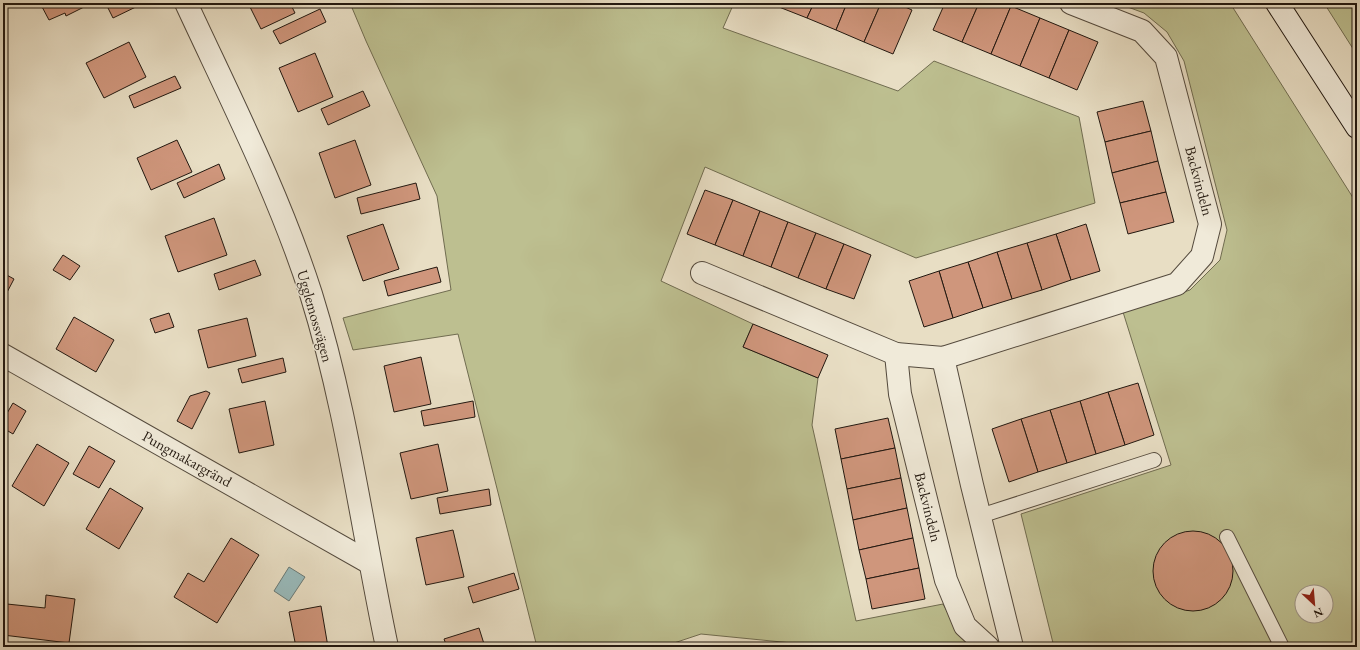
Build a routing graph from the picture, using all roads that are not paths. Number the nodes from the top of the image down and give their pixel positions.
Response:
1 (186, 3) edge
2 (1071, 3) edge
3 (1277, 3) edge
4 (1357, 127) edge
5 (702, 273) dead end
6 (896, 354) junction
7 (3, 355) edge
8 (944, 358) junction
9 (1154, 460) dead end
10 (980, 516) junction
11 (1227, 537) dead end
12 (370, 563) junction
13 (386, 647) edge
14 (988, 647) edge
15 (1012, 647) edge
16 (1282, 647) edge

1 - 12 street, Ugglemossvägen
2 - 8 street, Backvindeln
3 - 4 street
5 - 6 street, Backvindeln
6 - 8 street, Backvindeln
6 - 14 street, Backvindeln
7 - 12 street, Pungmakargränd
8 - 10 street
9 - 10 lane
10 - 15 street
11 - 16 lane
12 - 13 street, Ugglemossvägen

